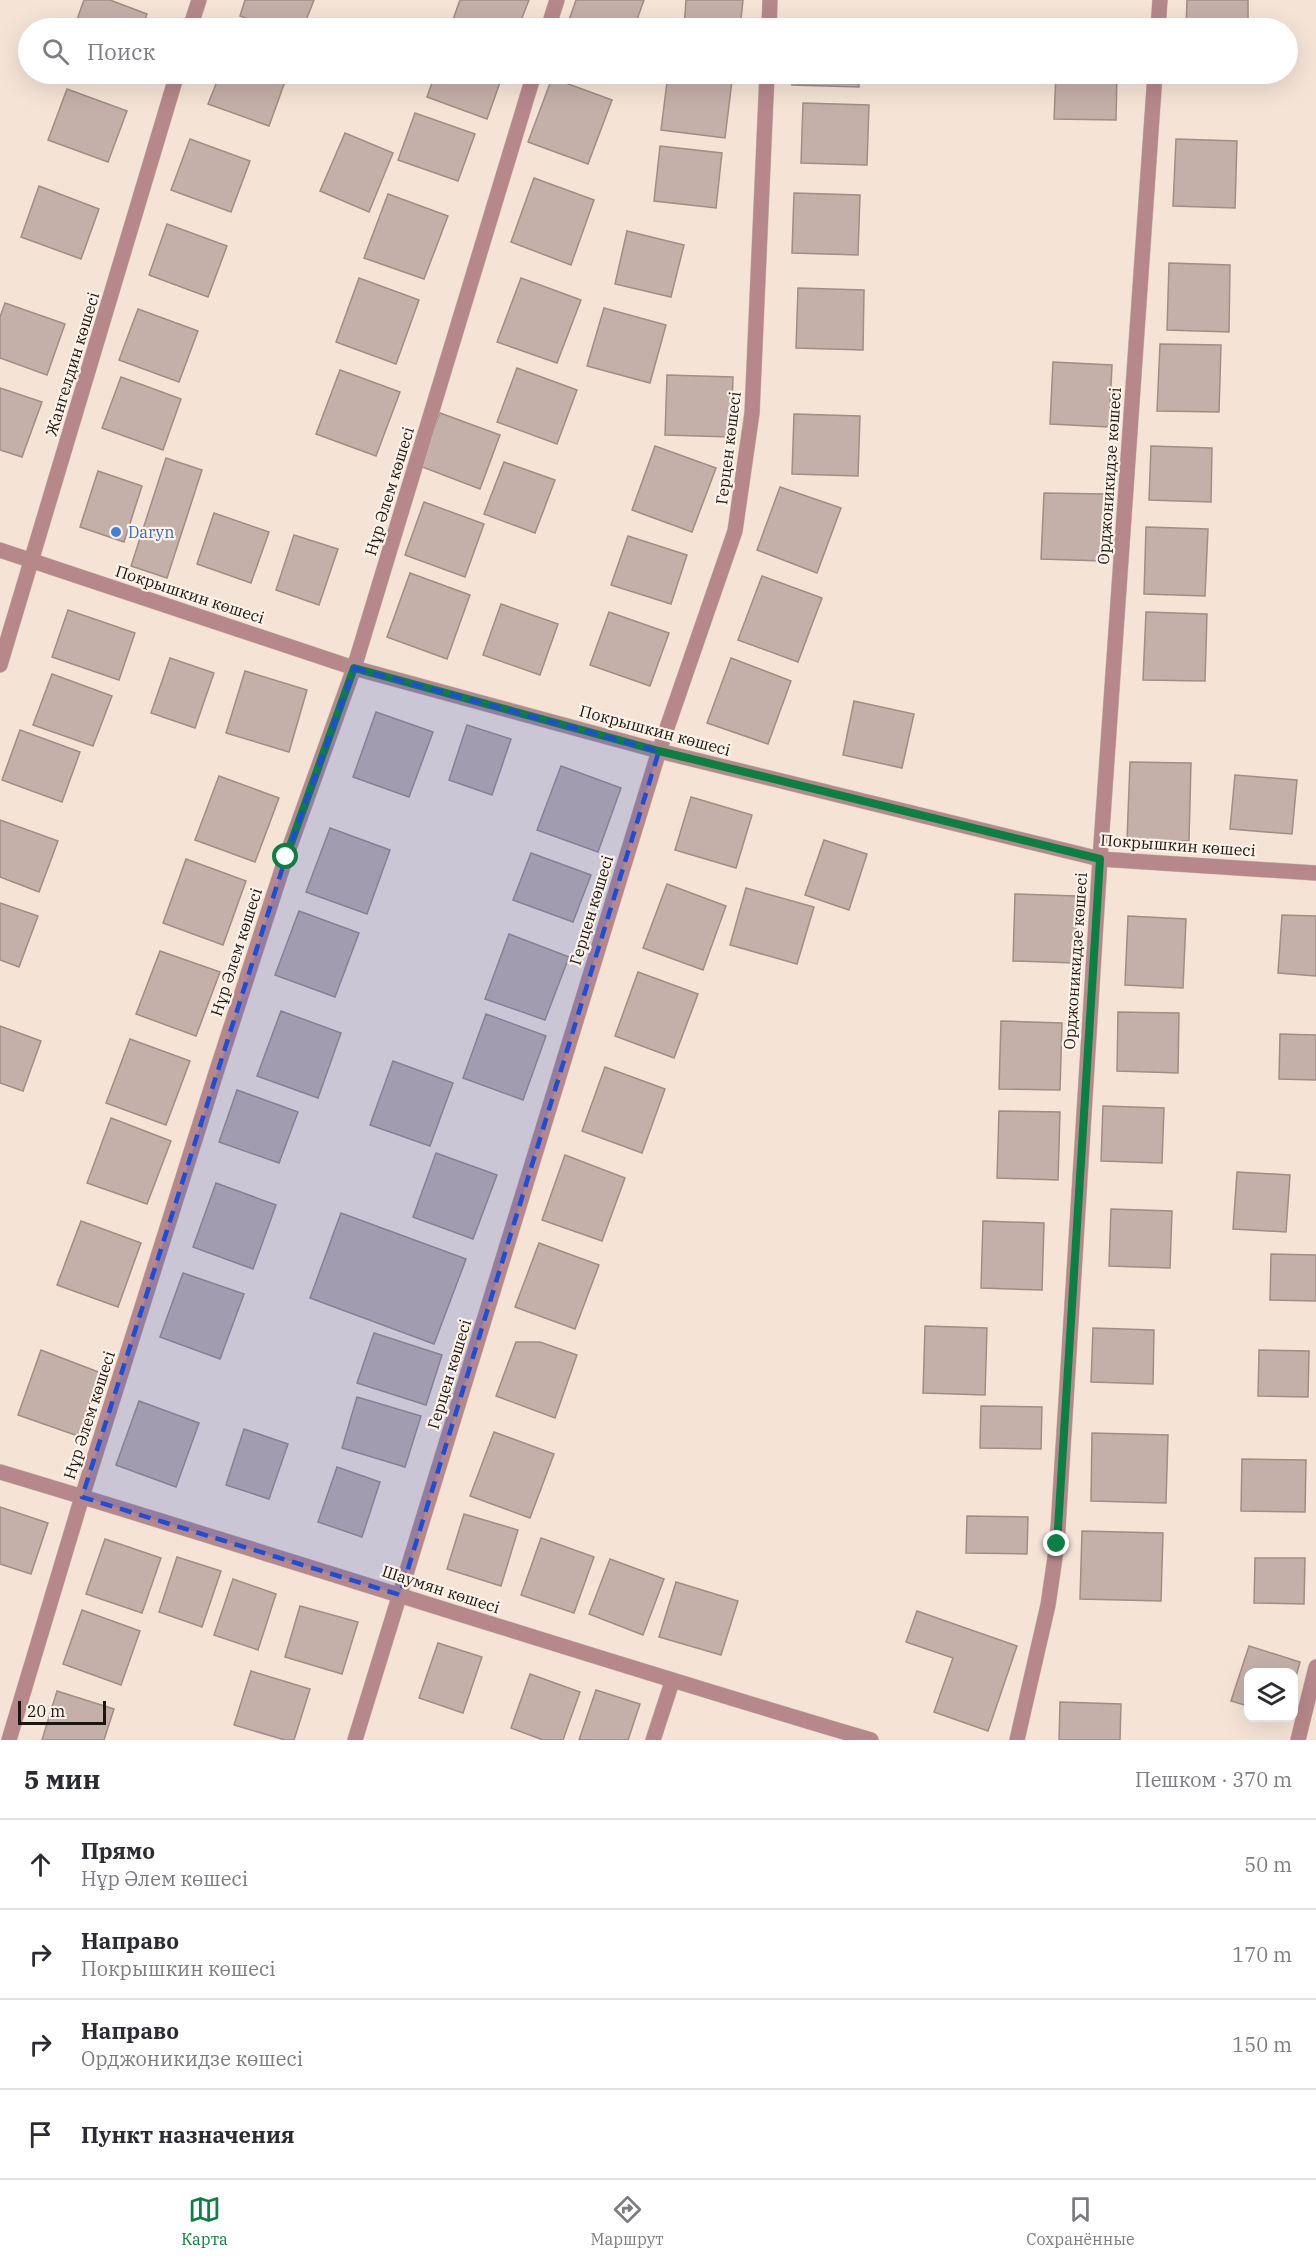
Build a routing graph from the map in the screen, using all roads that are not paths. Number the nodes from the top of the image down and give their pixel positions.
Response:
1 (199, 0) edge
2 (557, 0) edge
3 (770, 0) edge
4 (1161, 0) edge
5 (193, 18) edge
6 (551, 18) edge
7 (769, 18) edge
8 (1159, 18) edge
9 (174, 84) edge
10 (531, 84) edge
11 (767, 84) edge
12 (1154, 84) edge
13 (0, 550) edge
14 (32, 560) junction
15 (0, 665) edge
16 (354, 668) junction
17 (659, 751) junction
18 (1100, 859) junction
19 (1316, 873) edge
20 (0, 1472) edge
21 (82, 1497) junction
22 (400, 1595) junction
23 (1316, 1667) edge
24 (672, 1682) junction
25 (9, 1740) edge
26 (355, 1740) edge
27 (654, 1740) edge
28 (871, 1740) edge
29 (1017, 1740) edge
30 (1298, 1740) edge

1 - 5 street
2 - 6 street
3 - 7 street
4 - 8 street
9 - 14 street, Жангелдин көшесі
10 - 16 street, Нұр Әлем көшесі
11 - 17 street, Герцен көшесі
12 - 18 street, Орджоникидзе көшесі
13 - 14 street, Покрышкин көшесі
14 - 15 street, Жангелдин көшесі
14 - 16 street, Покрышкин көшесі
16 - 17 street, Покрышкин көшесі
16 - 21 street, Нұр Әлем көшесі
17 - 18 street, Покрышкин көшесі
17 - 22 street, Герцен көшесі
18 - 19 street, Покрышкин көшесі
18 - 29 street, Орджоникидзе көшесі
20 - 21 street, Шаумян көшесі
21 - 22 street, Шаумян көшесі
21 - 25 street, Нұр Әлем көшесі
22 - 24 street, Шаумян көшесі
22 - 26 street, Герцен көшесі
23 - 30 street
24 - 27 street
24 - 28 street, Шаумян көшесі

